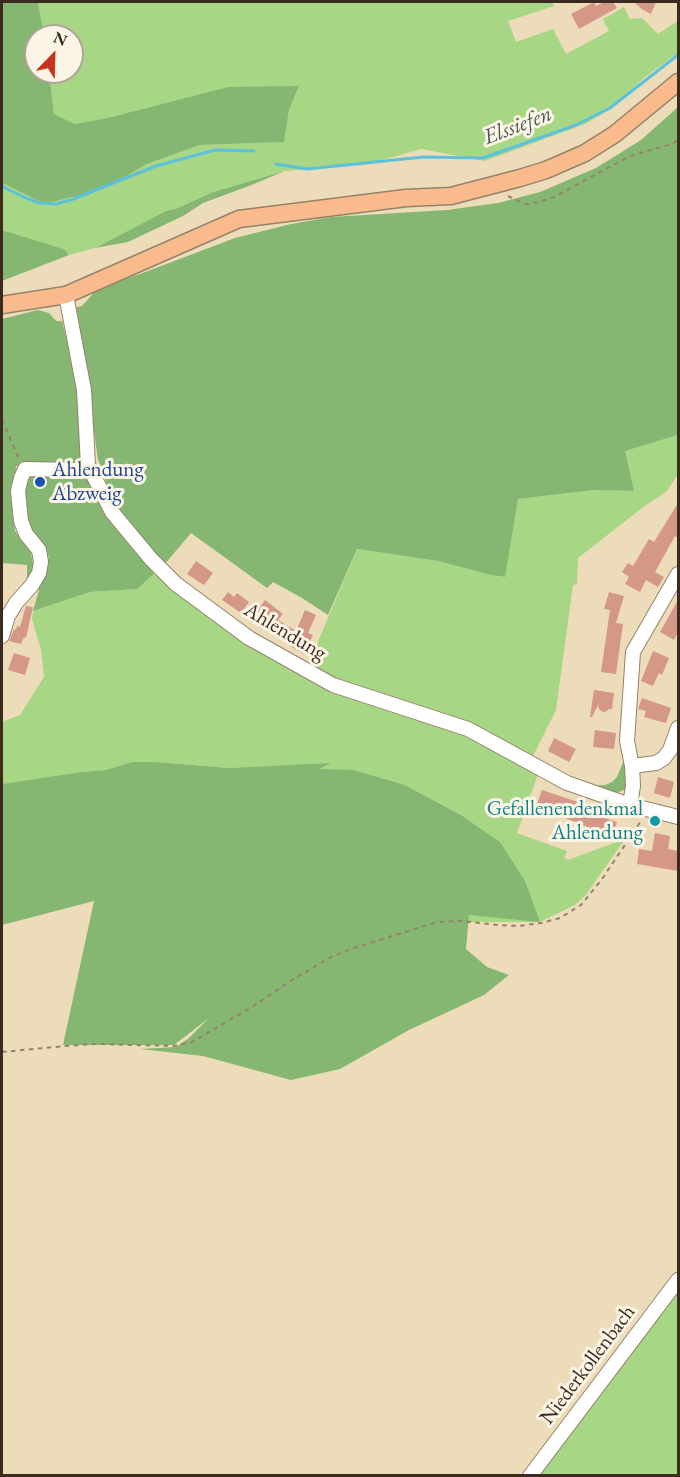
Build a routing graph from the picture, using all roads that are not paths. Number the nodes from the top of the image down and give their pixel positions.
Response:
1 (678, 82) edge
2 (66, 295) junction
3 (2, 305) edge
4 (88, 465) junction
5 (678, 574) edge
6 (2, 636) edge
7 (678, 728) edge
8 (632, 765) junction
9 (630, 806) junction
10 (678, 817) edge
11 (678, 1280) edge
12 (530, 1476) edge

1 - 2 main road
2 - 3 main road
2 - 4 street, Ahlendung
4 - 6 street
4 - 9 street, Ahlendung
5 - 8 street
7 - 8 street
8 - 9 street
9 - 10 street, Ahlendung
11 - 12 street, Niederkollenbach

